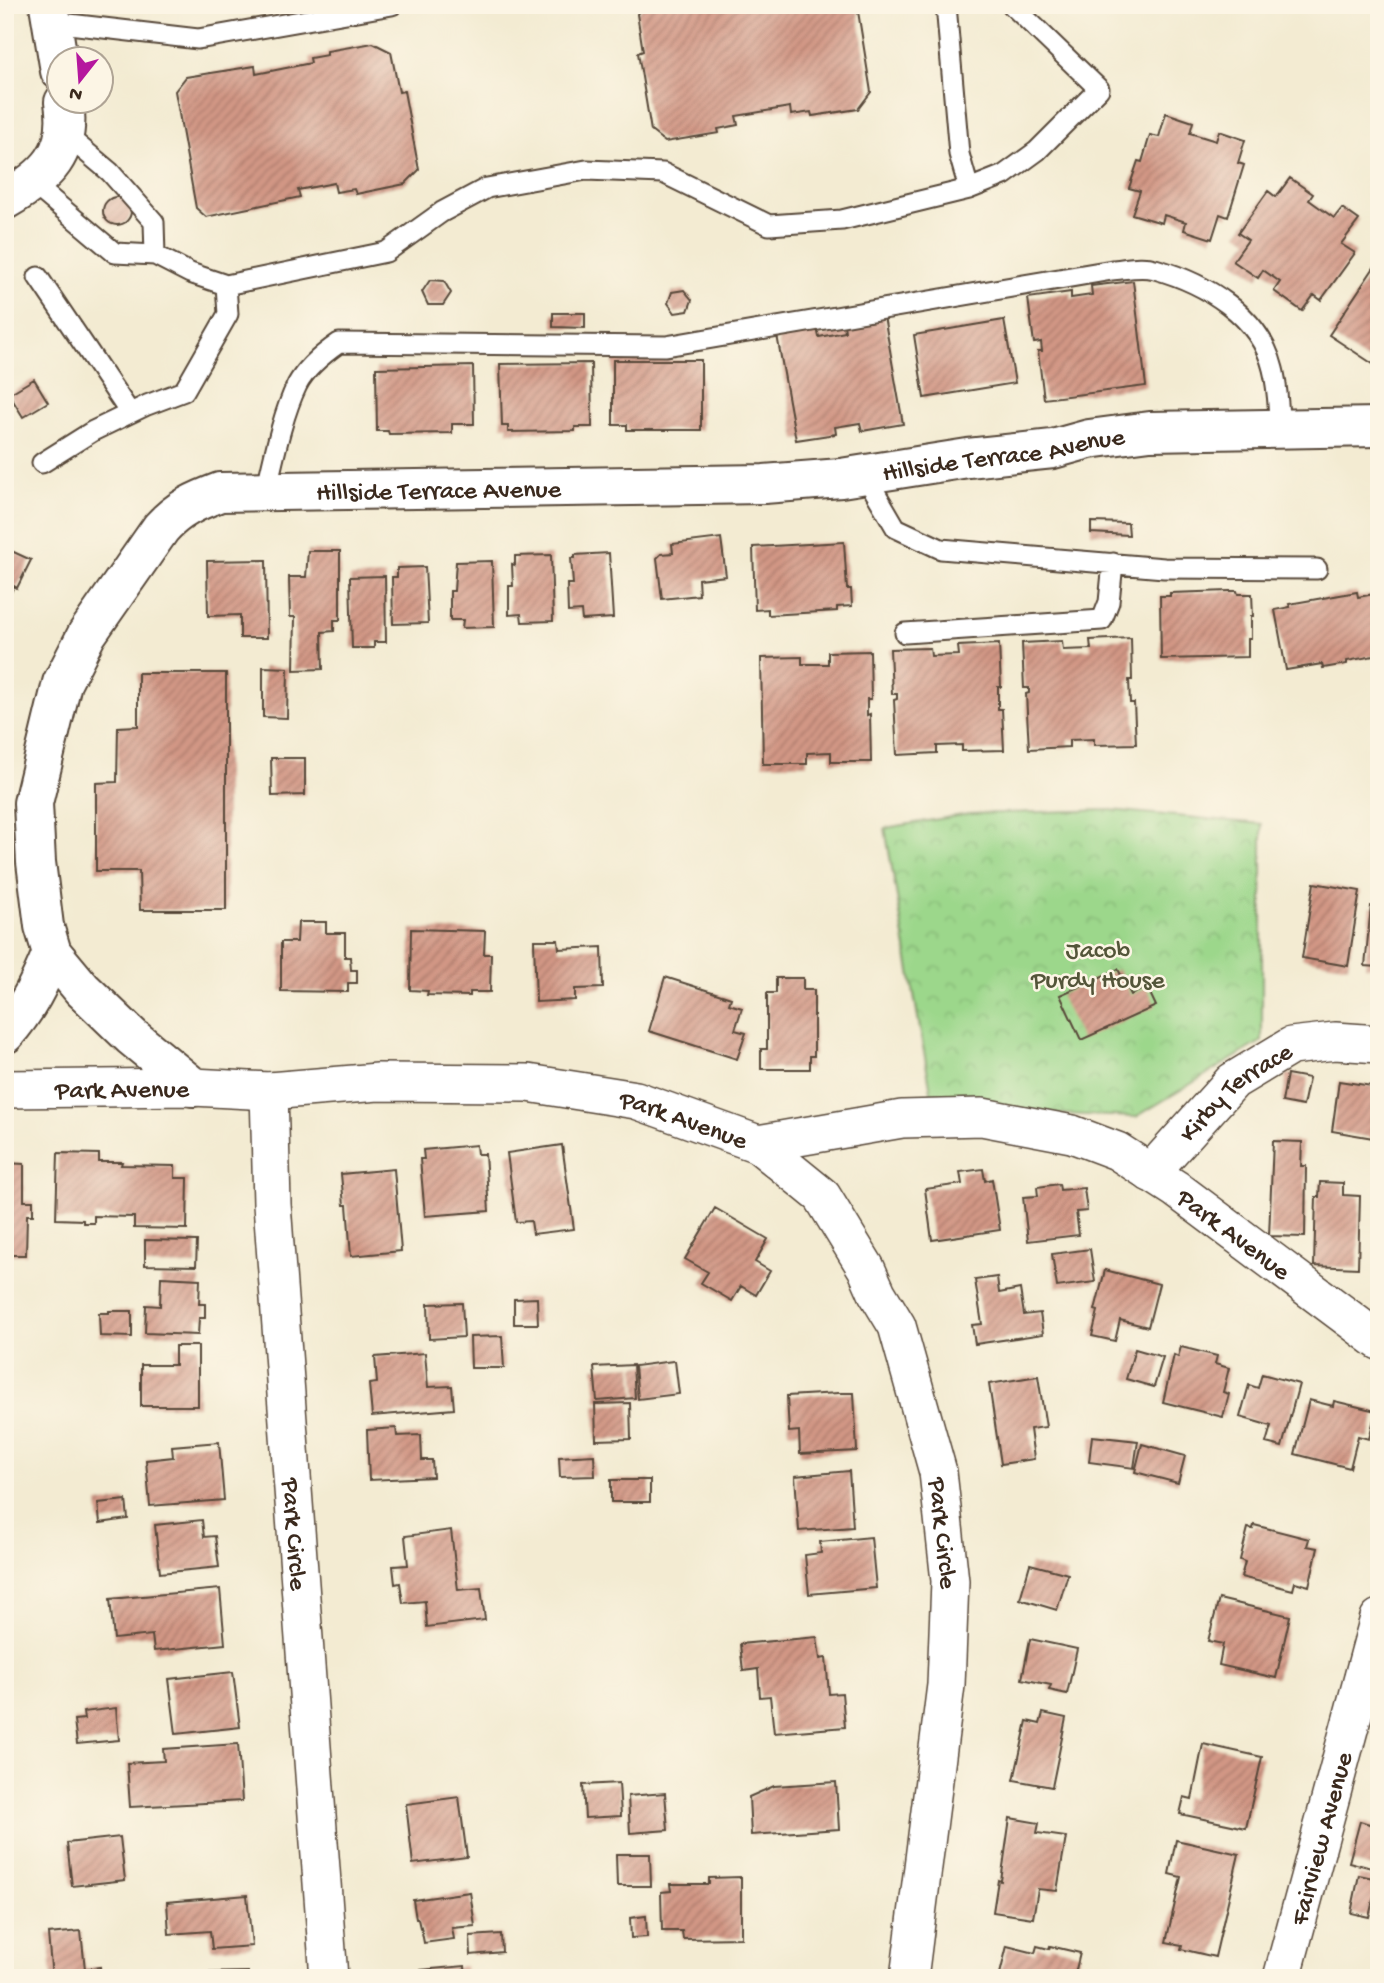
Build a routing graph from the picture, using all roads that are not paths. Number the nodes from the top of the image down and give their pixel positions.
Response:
1 (392, 5) edge
2 (946, 5) edge
3 (1012, 5) edge
4 (50, 14) edge
5 (56, 46) edge
6 (65, 118) edge
7 (969, 189) junction
8 (19, 192) edge
9 (155, 255) junction
10 (38, 277) dead end
11 (226, 285) junction
12 (130, 413) junction
13 (1379, 427) edge
14 (1280, 428) junction
15 (41, 463) dead end
16 (865, 475) junction
17 (266, 491) junction
18 (1113, 563) junction
19 (1317, 569) dead end
20 (905, 633) dead end
21 (52, 953) junction
22 (5, 1034) edge
23 (1379, 1044) edge
24 (193, 1087) junction
25 (5, 1089) edge
26 (269, 1091) junction
27 (758, 1144) junction
28 (1150, 1173) junction
29 (1379, 1341) edge
30 (1379, 1618) edge
31 (329, 1978) edge
32 (909, 1978) edge
33 (1282, 1978) edge

1 - 4 lane
2 - 7 lane
3 - 7 lane
4 - 5 street
6 - 8 street
6 - 9 lane
7 - 11 lane
8 - 9 lane
9 - 11 lane
10 - 12 lane
11 - 12 lane
12 - 15 lane
13 - 14 street, Hillside Terrace Avenue
14 - 16 street, Hillside Terrace Avenue
14 - 17 lane
16 - 17 street, Hillside Terrace Avenue
16 - 18 lane
17 - 21 street, Hillside Terrace Avenue
18 - 19 lane
18 - 20 lane
21 - 22 street
21 - 24 street, Hillside Terrace Avenue
23 - 28 street, Kirby Terrace
24 - 25 street, Park Avenue
24 - 26 street, Park Avenue
26 - 27 street, Park Avenue
26 - 31 street, Park Circle
27 - 28 street, Park Avenue
27 - 32 street, Park Circle
28 - 29 street, Park Avenue
30 - 33 street, Fairview Avenue

